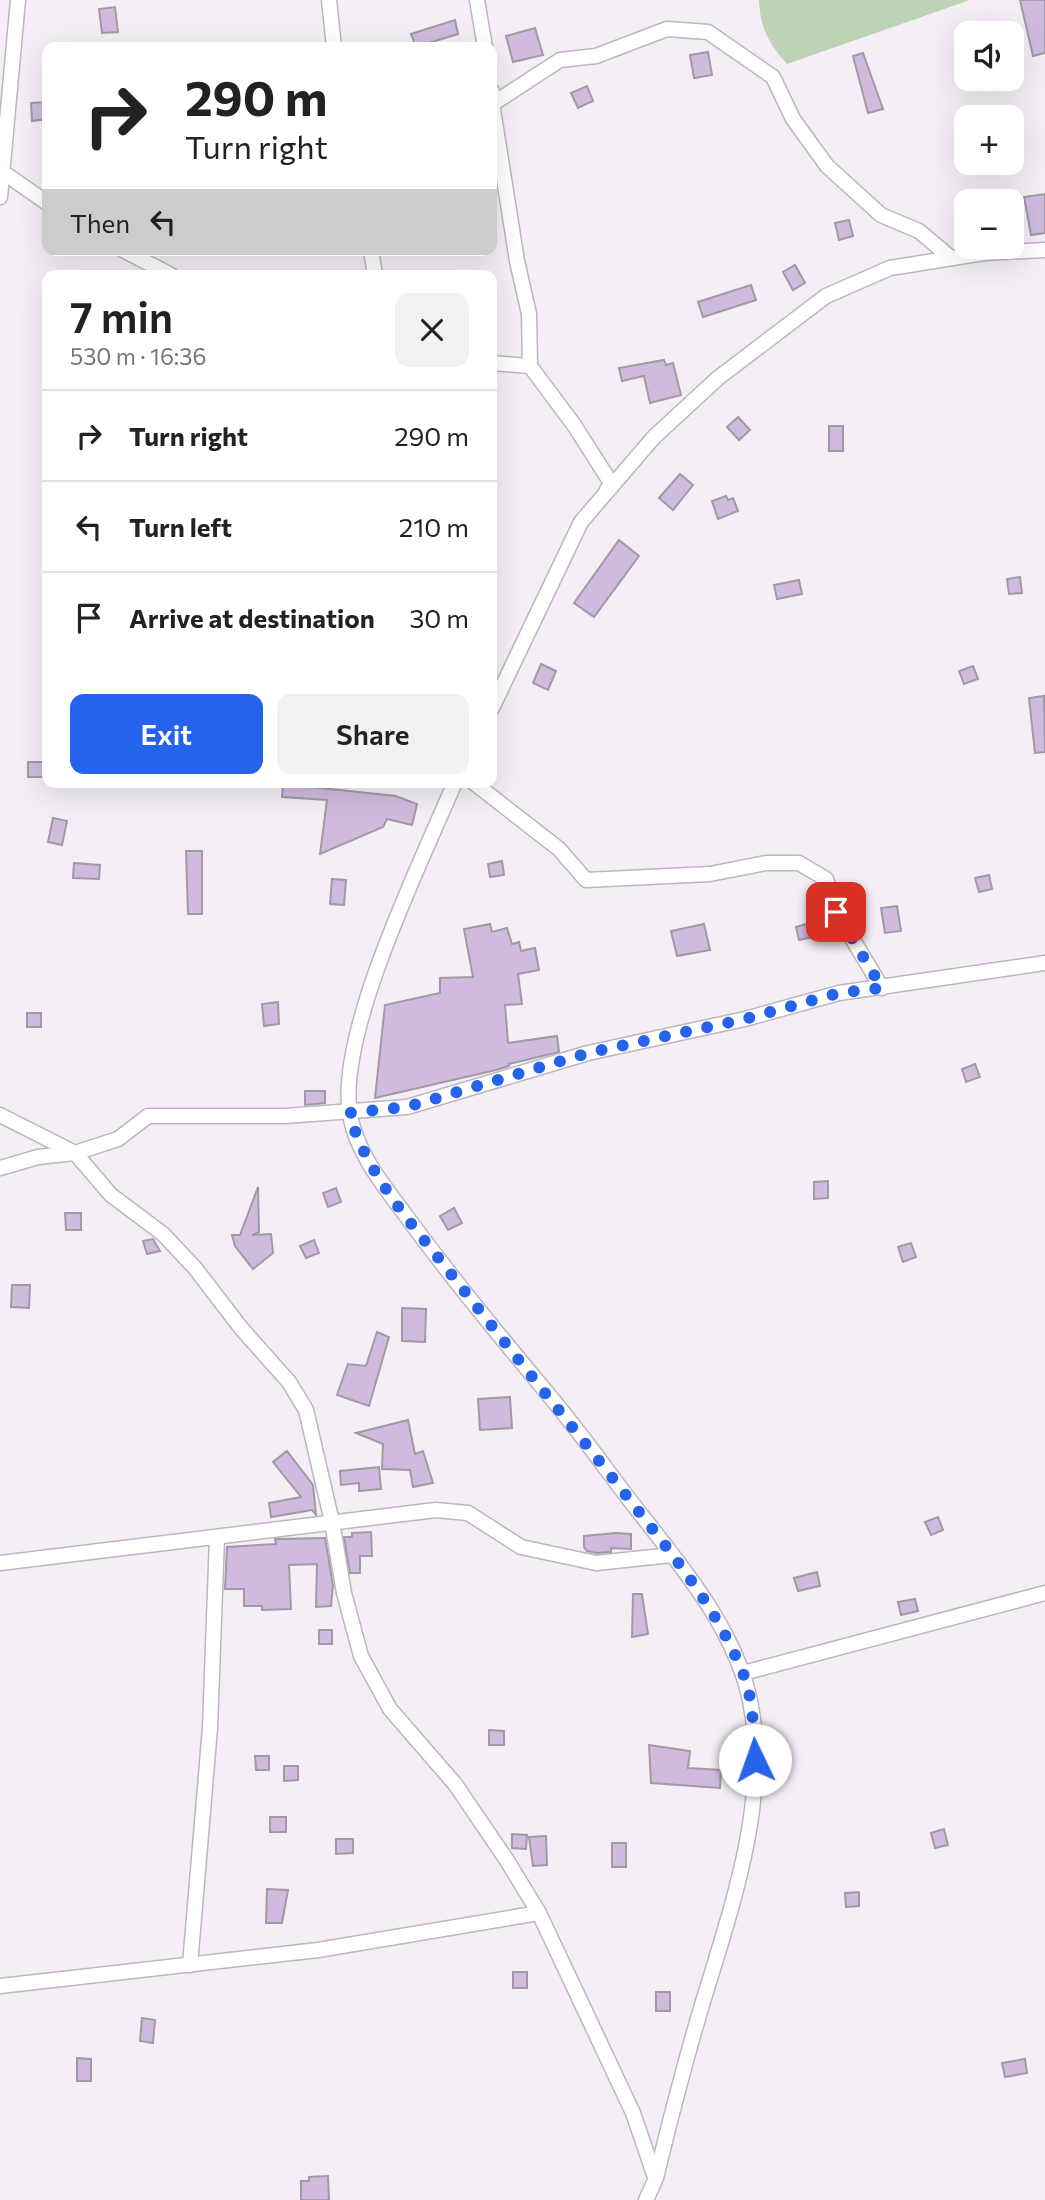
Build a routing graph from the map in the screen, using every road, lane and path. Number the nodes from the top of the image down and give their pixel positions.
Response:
1 (18, 0) edge
2 (328, 0) edge
3 (477, 0) edge
4 (333, 42) edge
5 (484, 42) edge
6 (497, 96) edge
7 (497, 131) edge
8 (1, 170) edge
9 (0, 197) edge
10 (42, 199) edge
11 (1045, 250) edge
12 (135, 256) edge
13 (951, 258) junction
14 (161, 270) edge
15 (497, 363) edge
16 (530, 366) junction
17 (497, 681) edge
18 (497, 698) edge
19 (453, 788) edge
20 (481, 788) edge
21 (1045, 963) edge
22 (882, 988) junction
23 (349, 1113) junction
24 (0, 1115) edge
25 (75, 1153) junction
26 (0, 1168) edge
27 (332, 1522) junction
28 (217, 1537) junction
29 (672, 1555) junction
30 (0, 1563) edge
31 (1045, 1593) edge
32 (743, 1673) junction
33 (539, 1913) junction
34 (190, 1965) junction
35 (0, 1986) edge
36 (656, 2178) junction
37 (646, 2200) edge

1 - 8 street
2 - 4 street
3 - 5 street
6 - 13 street
7 - 16 street
8 - 9 street
8 - 10 street
11 - 13 street
12 - 14 street
13 - 18 street
15 - 16 street
16 - 17 street
19 - 23 street
20 - 22 street
21 - 22 street
22 - 23 street
23 - 25 street
23 - 29 street
24 - 25 street
25 - 26 street
25 - 27 street
27 - 28 street
27 - 29 street
27 - 33 street
28 - 30 street
28 - 34 street
29 - 32 street
31 - 32 street
32 - 36 street
33 - 34 street
33 - 36 street
34 - 35 street
36 - 37 street

